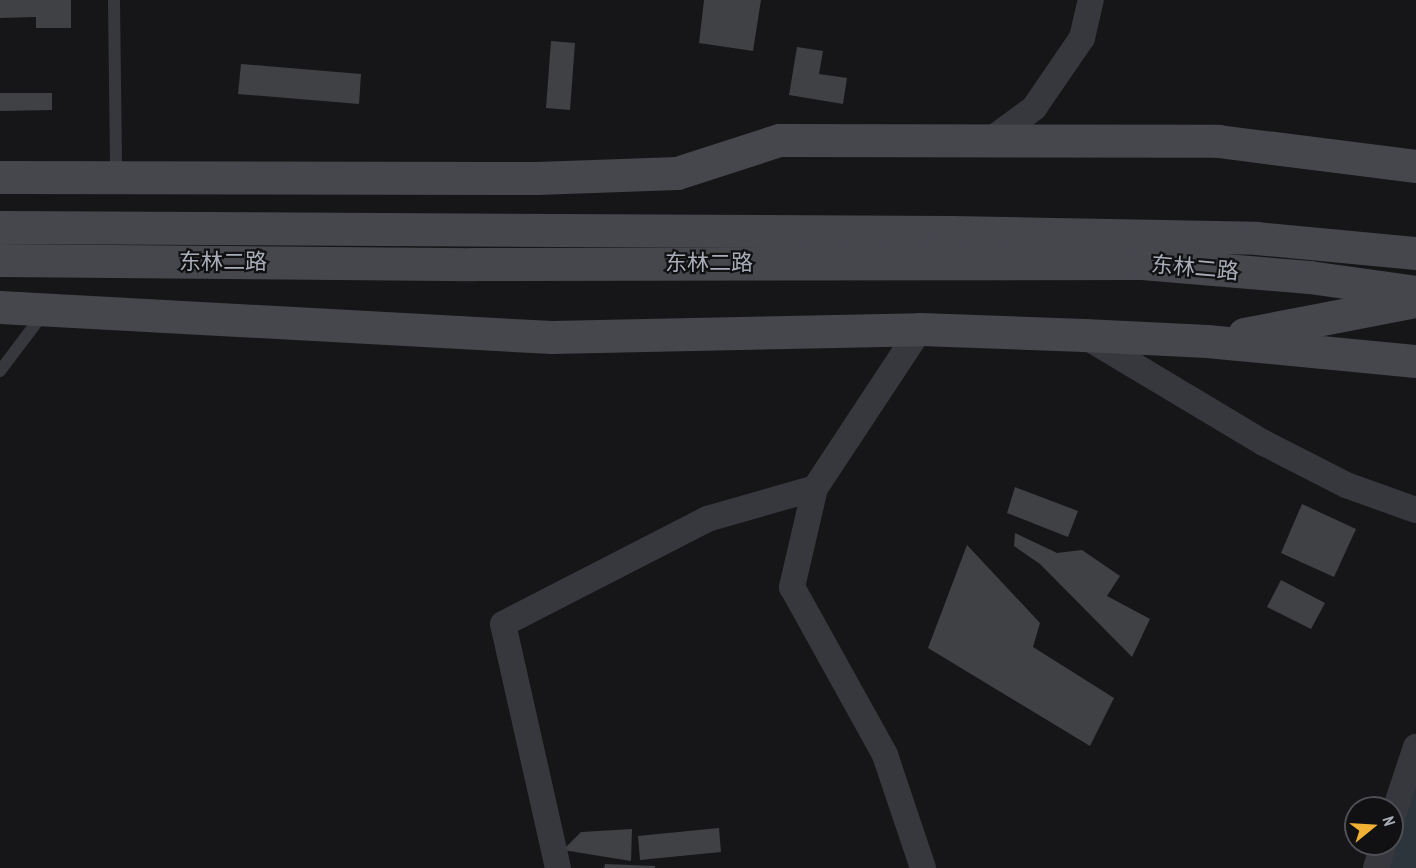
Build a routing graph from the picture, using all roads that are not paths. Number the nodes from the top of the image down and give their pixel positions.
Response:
1 (114, 0) edge
2 (1091, 0) edge
3 (992, 139) junction
4 (1416, 166) edge
5 (0, 177) edge
6 (116, 177) junction
7 (0, 226) edge
8 (1416, 253) edge
9 (0, 260) edge
10 (1416, 292) edge
11 (1416, 301) edge
12 (0, 307) edge
13 (45, 310) junction
14 (920, 329) junction
15 (1084, 335) junction
16 (1207, 341) junction
17 (1416, 361) edge
18 (0, 371) edge
19 (814, 488) junction
20 (1416, 510) edge
21 (1416, 747) edge
22 (1400, 796) edge
23 (558, 868) edge
24 (923, 868) edge

1 - 6 lane
2 - 3 street
3 - 4 street
3 - 6 street
5 - 6 street
7 - 8 street, 东林二路
9 - 10 street, 东林二路
11 - 16 street
12 - 13 street
13 - 14 street
13 - 18 lane
14 - 15 street
14 - 19 street
15 - 16 street
15 - 20 street
16 - 17 street
19 - 23 street
19 - 24 street
21 - 22 street

